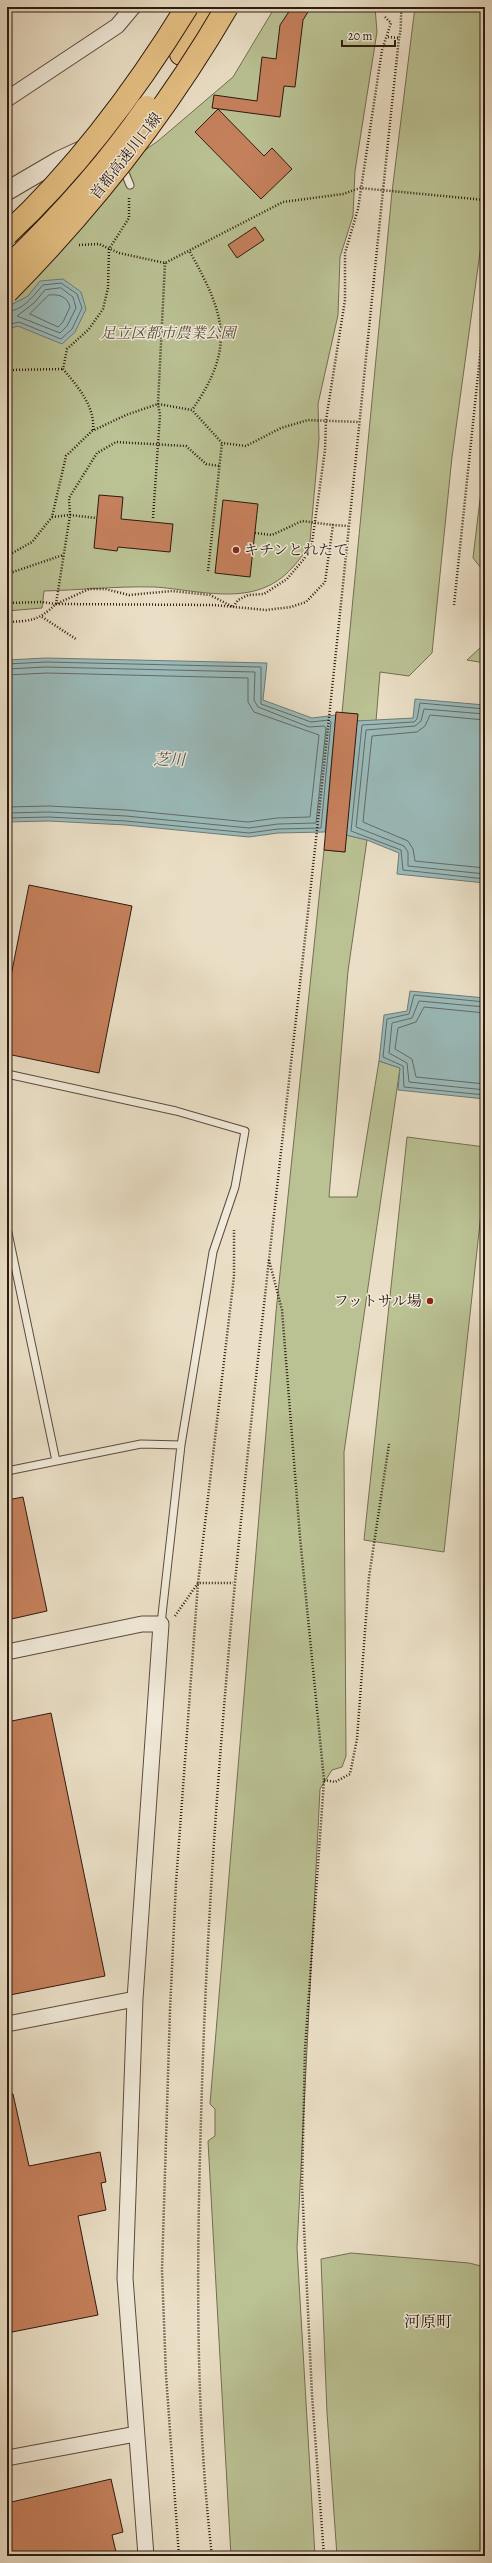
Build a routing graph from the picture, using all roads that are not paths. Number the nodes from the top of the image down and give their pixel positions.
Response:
1 (133, 7) edge
2 (179, 7) edge
3 (187, 7) edge
4 (209, 7) edge
5 (227, 7) edge
6 (236, 7) edge
7 (7, 99) edge
8 (110, 137) junction
9 (60, 160) junction
10 (130, 185) road end
11 (7, 191) edge
12 (7, 234) edge
13 (7, 268) edge
14 (7, 292) edge
15 (7, 1074) edge
16 (7, 1228) edge
17 (181, 1445) junction
18 (56, 1461) junction
19 (7, 1471) edge
20 (166, 1622) junction
21 (7, 1652) edge
22 (135, 1999) junction
23 (7, 2024) edge
24 (136, 2434) junction
25 (7, 2458) edge
26 (146, 2556) edge

1 - 7 street
2 - 9 street
3 - 12 highway, bridge
4 - 13 highway, bridge
5 - 14 highway, 首都高速川口線, bridge
6 - 8 street
8 - 9 street
8 - 10 lane
9 - 11 street
15 - 17 lane
16 - 18 lane
17 - 18 lane
17 - 20 lane
18 - 19 lane
20 - 21 street
20 - 22 street
22 - 23 street
22 - 24 street
24 - 25 street
24 - 26 street

